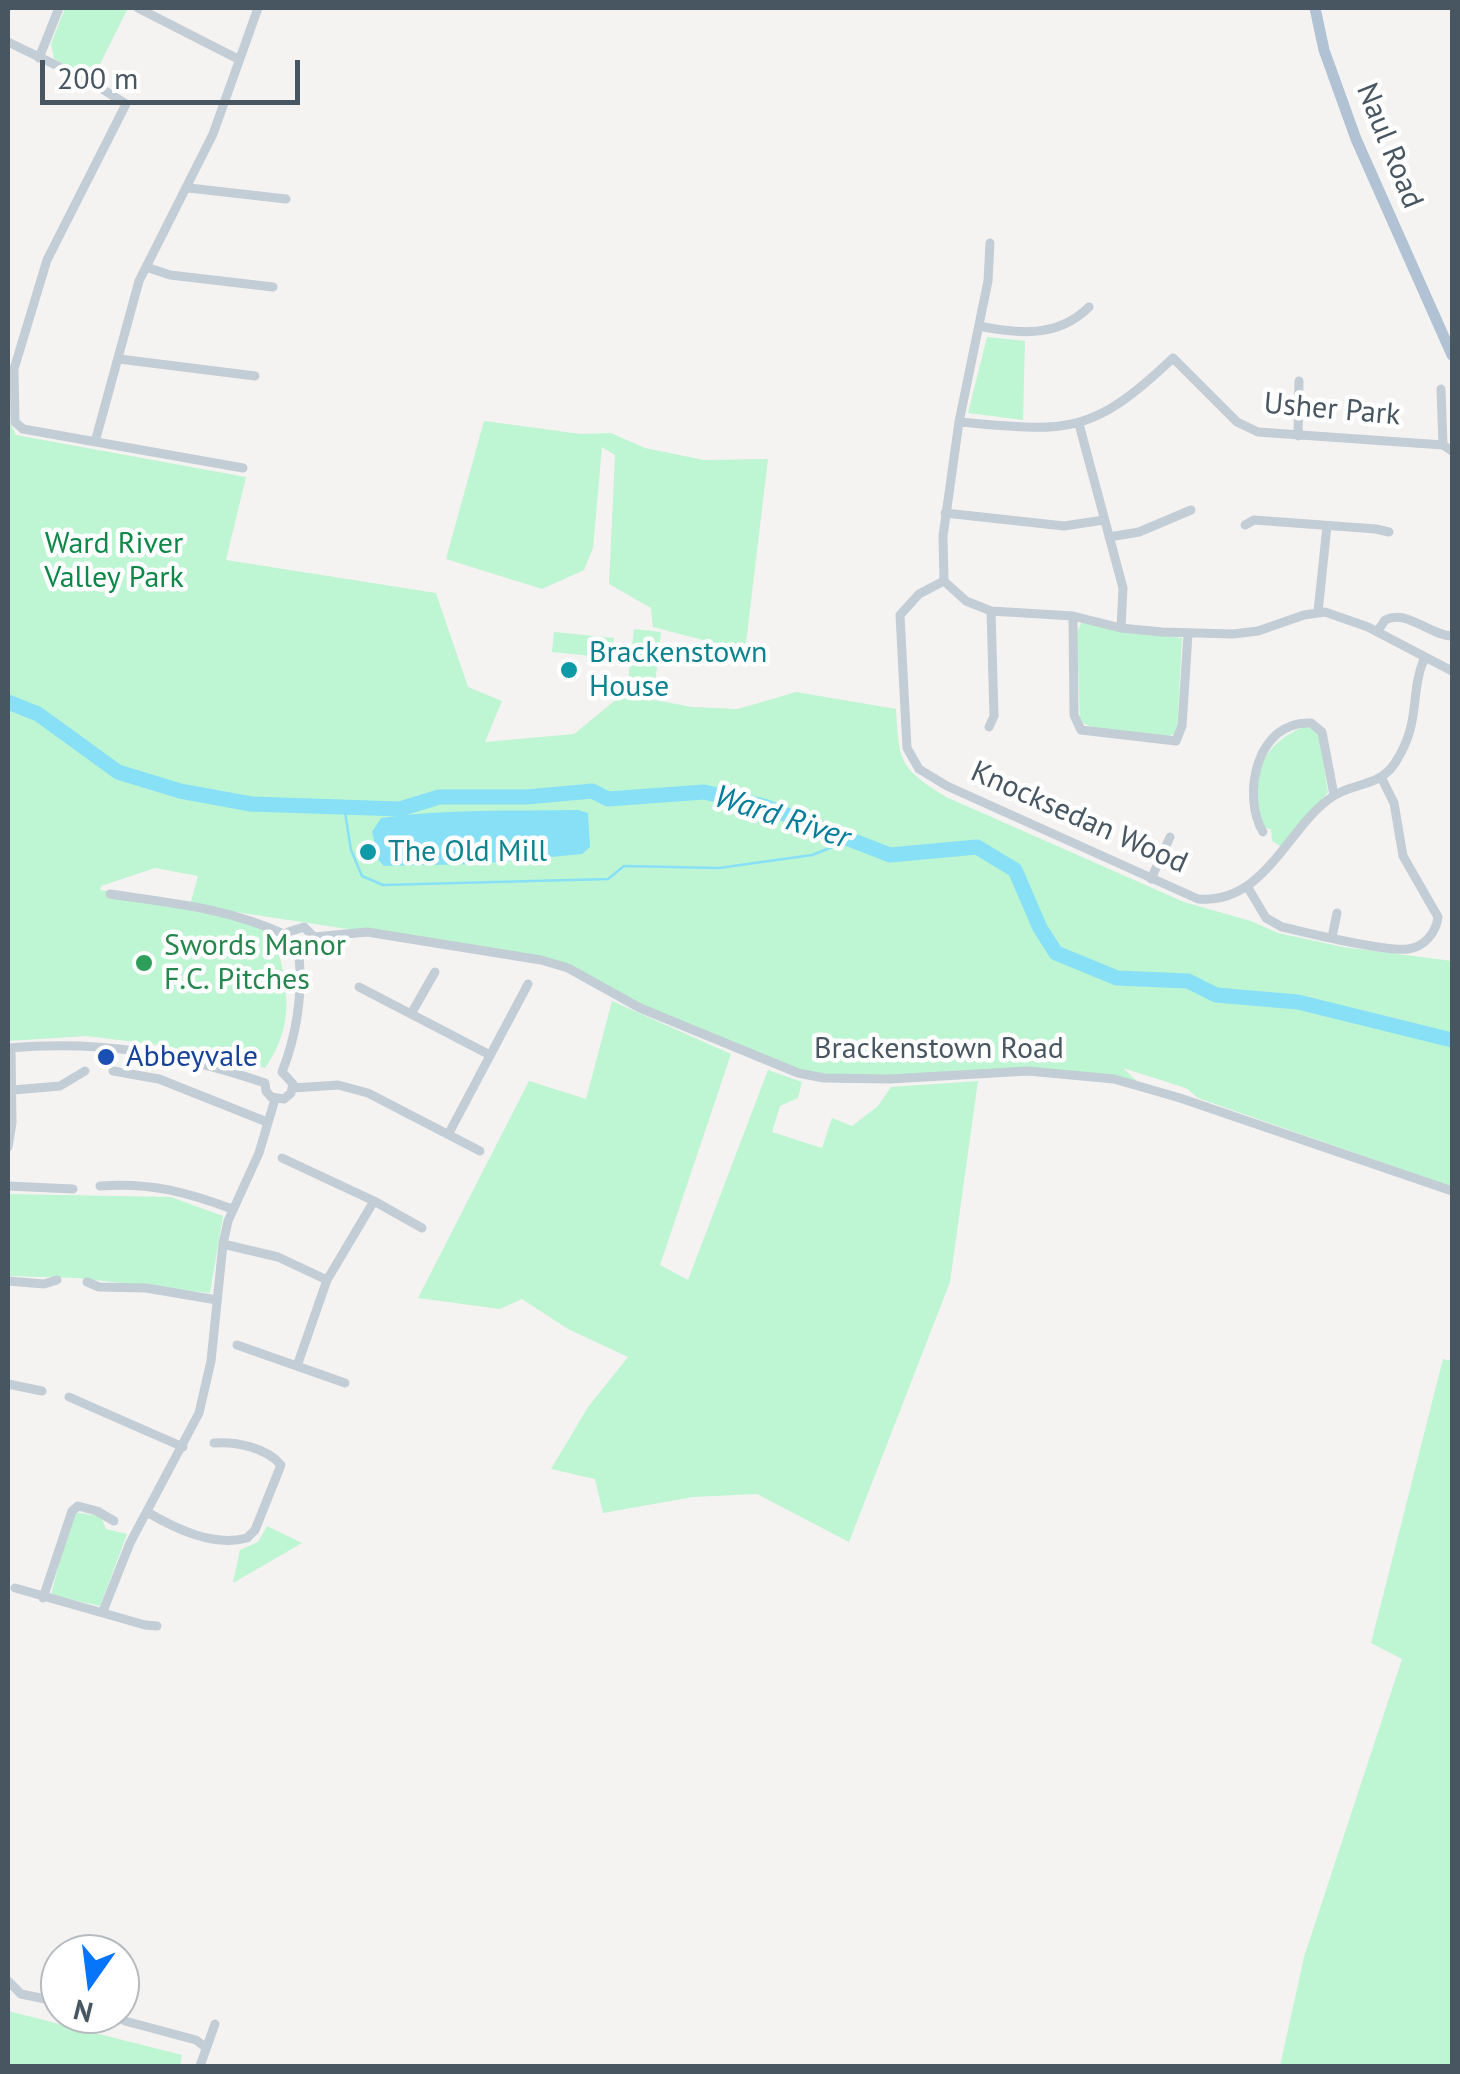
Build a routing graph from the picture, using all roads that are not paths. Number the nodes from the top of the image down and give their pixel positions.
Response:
1 (59, 8) edge
2 (138, 8) edge
3 (258, 8) edge
4 (1315, 8) edge
5 (8, 42) edge
6 (39, 58) junction
7 (238, 59) junction
8 (188, 188) junction
9 (286, 199) dead end
10 (990, 243) dead end
11 (146, 267) junction
12 (273, 287) dead end
13 (1089, 307) dead end
14 (979, 326) junction
15 (1452, 355) edge
16 (118, 359) junction
17 (255, 376) dead end
18 (1299, 381) dead end
19 (1442, 389) dead end
20 (958, 422) junction
21 (1079, 424) junction
22 (1298, 436) junction
23 (95, 442) junction
24 (1448, 448) edge
25 (243, 468) dead end
26 (1191, 510) dead end
27 (945, 513) junction
28 (1104, 520) junction
29 (1245, 525) dead end
30 (1327, 526) junction
31 (1388, 532) dead end
32 (1109, 537) junction
33 (944, 580) junction
34 (992, 610) junction
35 (1318, 612) junction
36 (1073, 616) junction
37 (1121, 628) junction
38 (1377, 632) junction
39 (1188, 634) junction
40 (1452, 636) edge
41 (1424, 659) junction
42 (1452, 671) edge
43 (989, 728) dead end
44 (1382, 779) junction
45 (1334, 795) junction
46 (1263, 832) dead end
47 (1170, 837) dead end
48 (1151, 879) junction
49 (1247, 886) junction
50 (110, 894) dead end
51 (1337, 913) dead end
52 (286, 935) junction
53 (314, 936) junction
54 (1332, 937) junction
55 (299, 956) junction
56 (435, 972) dead end
57 (528, 984) dead end
58 (359, 987) dead end
59 (411, 1014) junction
60 (9, 1048) edge
61 (490, 1054) junction
62 (86, 1071) dead end
63 (113, 1071) dead end
64 (282, 1072) junction
65 (265, 1083) junction
66 (293, 1088) junction
67 (13, 1090) junction
68 (275, 1099) junction
69 (267, 1122) junction
70 (450, 1133) junction
71 (8, 1143) edge
72 (480, 1151) dead end
73 (282, 1158) dead end
74 (8, 1186) edge
75 (100, 1186) dead end
76 (73, 1189) dead end
77 (1452, 1191) edge
78 (374, 1201) junction
79 (232, 1208) junction
80 (422, 1228) dead end
81 (223, 1244) junction
82 (57, 1280) dead end
83 (327, 1280) junction
84 (8, 1281) edge
85 (87, 1282) dead end
86 (218, 1300) junction
87 (236, 1346) dead end
88 (297, 1366) junction
89 (8, 1384) edge
90 (345, 1384) dead end
91 (42, 1391) dead end
92 (70, 1397) dead end
93 (214, 1443) dead end
94 (183, 1447) junction
95 (147, 1512) junction
96 (114, 1521) dead end
97 (14, 1588) dead end
98 (43, 1598) junction
99 (103, 1611) junction
100 (157, 1626) dead end
101 (8, 1981) edge
102 (40, 1998) edge
103 (214, 2024) dead end
104 (140, 2025) edge
105 (204, 2046) junction
106 (200, 2066) edge

1 - 6 street
2 - 7 street
3 - 7 street
4 - 15 main road, Naul Road
5 - 6 street
6 - 23 street
7 - 8 street
8 - 9 street
8 - 11 street
10 - 14 street
11 - 12 street
11 - 16 street
13 - 14 street
14 - 20 street
16 - 17 street
16 - 23 street
18 - 22 street
19 - 24 street
20 - 21 street
20 - 27 street
21 - 22 street, Usher Park
21 - 28 street
22 - 24 street, Usher Park
23 - 25 street
26 - 32 street
27 - 28 street
27 - 33 street
28 - 32 street
29 - 30 street
30 - 31 street
30 - 35 street
32 - 37 street
33 - 34 street
33 - 48 street, Knocksedan Wood
34 - 36 street
34 - 43 street
35 - 38 street
35 - 39 street
36 - 37 street
36 - 39 street
37 - 39 street
38 - 40 street
38 - 41 street
41 - 42 street
41 - 44 street
44 - 45 street, Knocksedan Wood
44 - 54 street
45 - 46 street
45 - 49 street, Knocksedan Wood
47 - 48 street
48 - 49 street, Knocksedan Wood
49 - 54 street
50 - 52 street
51 - 54 street
52 - 53 street
52 - 55 street
53 - 55 street
53 - 77 street, Brackenstown Road
55 - 64 street
56 - 59 street
57 - 61 street
58 - 59 street
59 - 61 street
60 - 65 street
60 - 67 street
61 - 70 street
62 - 67 street
63 - 69 street
64 - 65 street
64 - 66 street
65 - 68 street
66 - 68 street
66 - 70 street
67 - 71 street
68 - 69 street
69 - 79 street
70 - 72 street
73 - 78 street
74 - 76 street
75 - 79 street
78 - 80 street
78 - 83 street
79 - 81 street
81 - 83 street
81 - 86 street
82 - 84 street
83 - 88 street
85 - 86 street
86 - 94 street
87 - 88 street
88 - 90 street
89 - 91 street
92 - 94 street
93 - 95 street
94 - 95 street
95 - 99 street
96 - 98 street
97 - 98 street
98 - 99 street
99 - 100 street
101 - 102 street
103 - 105 street
104 - 105 street
105 - 106 street

